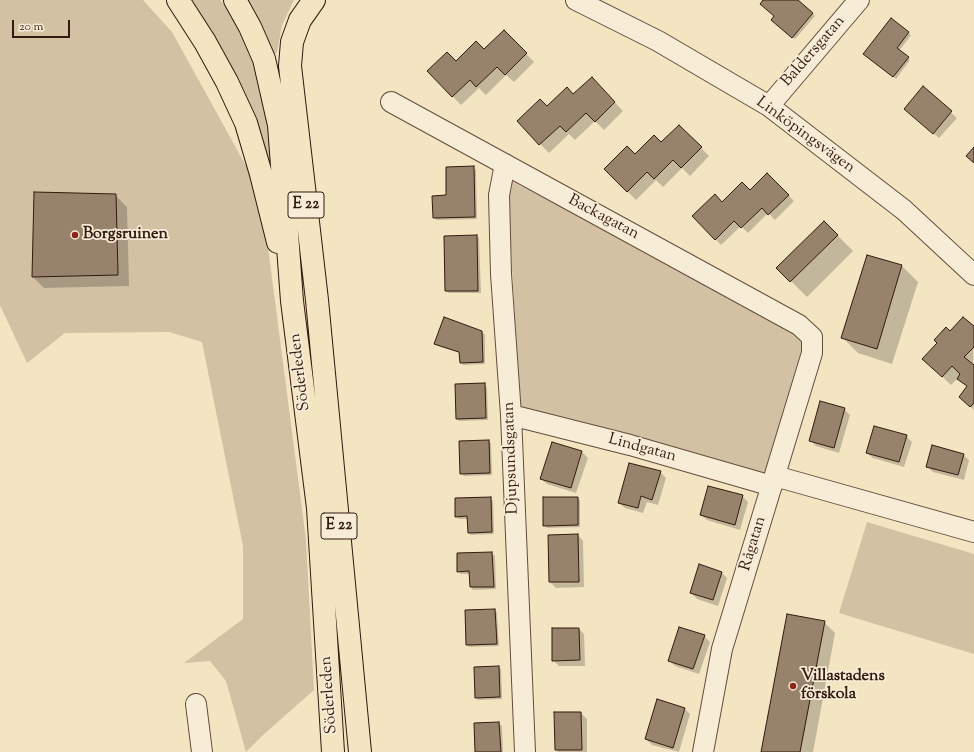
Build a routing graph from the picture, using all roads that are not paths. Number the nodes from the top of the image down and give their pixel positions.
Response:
1 (178, 0) edge
2 (235, 0) edge
3 (314, 0) edge
4 (576, 0) edge
5 (859, 0) edge
6 (391, 102) dead end
7 (769, 106) junction
8 (506, 164) junction
9 (974, 275) edge
10 (292, 301) junction
11 (812, 337) joint
12 (510, 415) junction
13 (773, 481) junction
14 (974, 532) edge
15 (196, 704) dead end
16 (202, 752) edge
17 (334, 752) edge
18 (360, 752) edge
19 (525, 752) edge
20 (703, 752) edge

1 - 10 highway, E 22
2 - 10 highway, Söderleden
3 - 18 highway, Söderleden / E 22
4 - 7 street, Linköpingsvägen
5 - 7 street, Baldersgatan
6 - 8 street, Backagatan
7 - 9 street, Linköpingsvägen
8 - 11 street, Backagatan
8 - 12 street, Djupsundsgatan
10 - 17 highway, Söderleden / E 22
11 - 13 street, Rågatan
12 - 13 street, Lindgatan
12 - 19 street, Djupsundsgatan
13 - 14 street, Lindgatan
13 - 20 street, Rågatan
15 - 16 street

